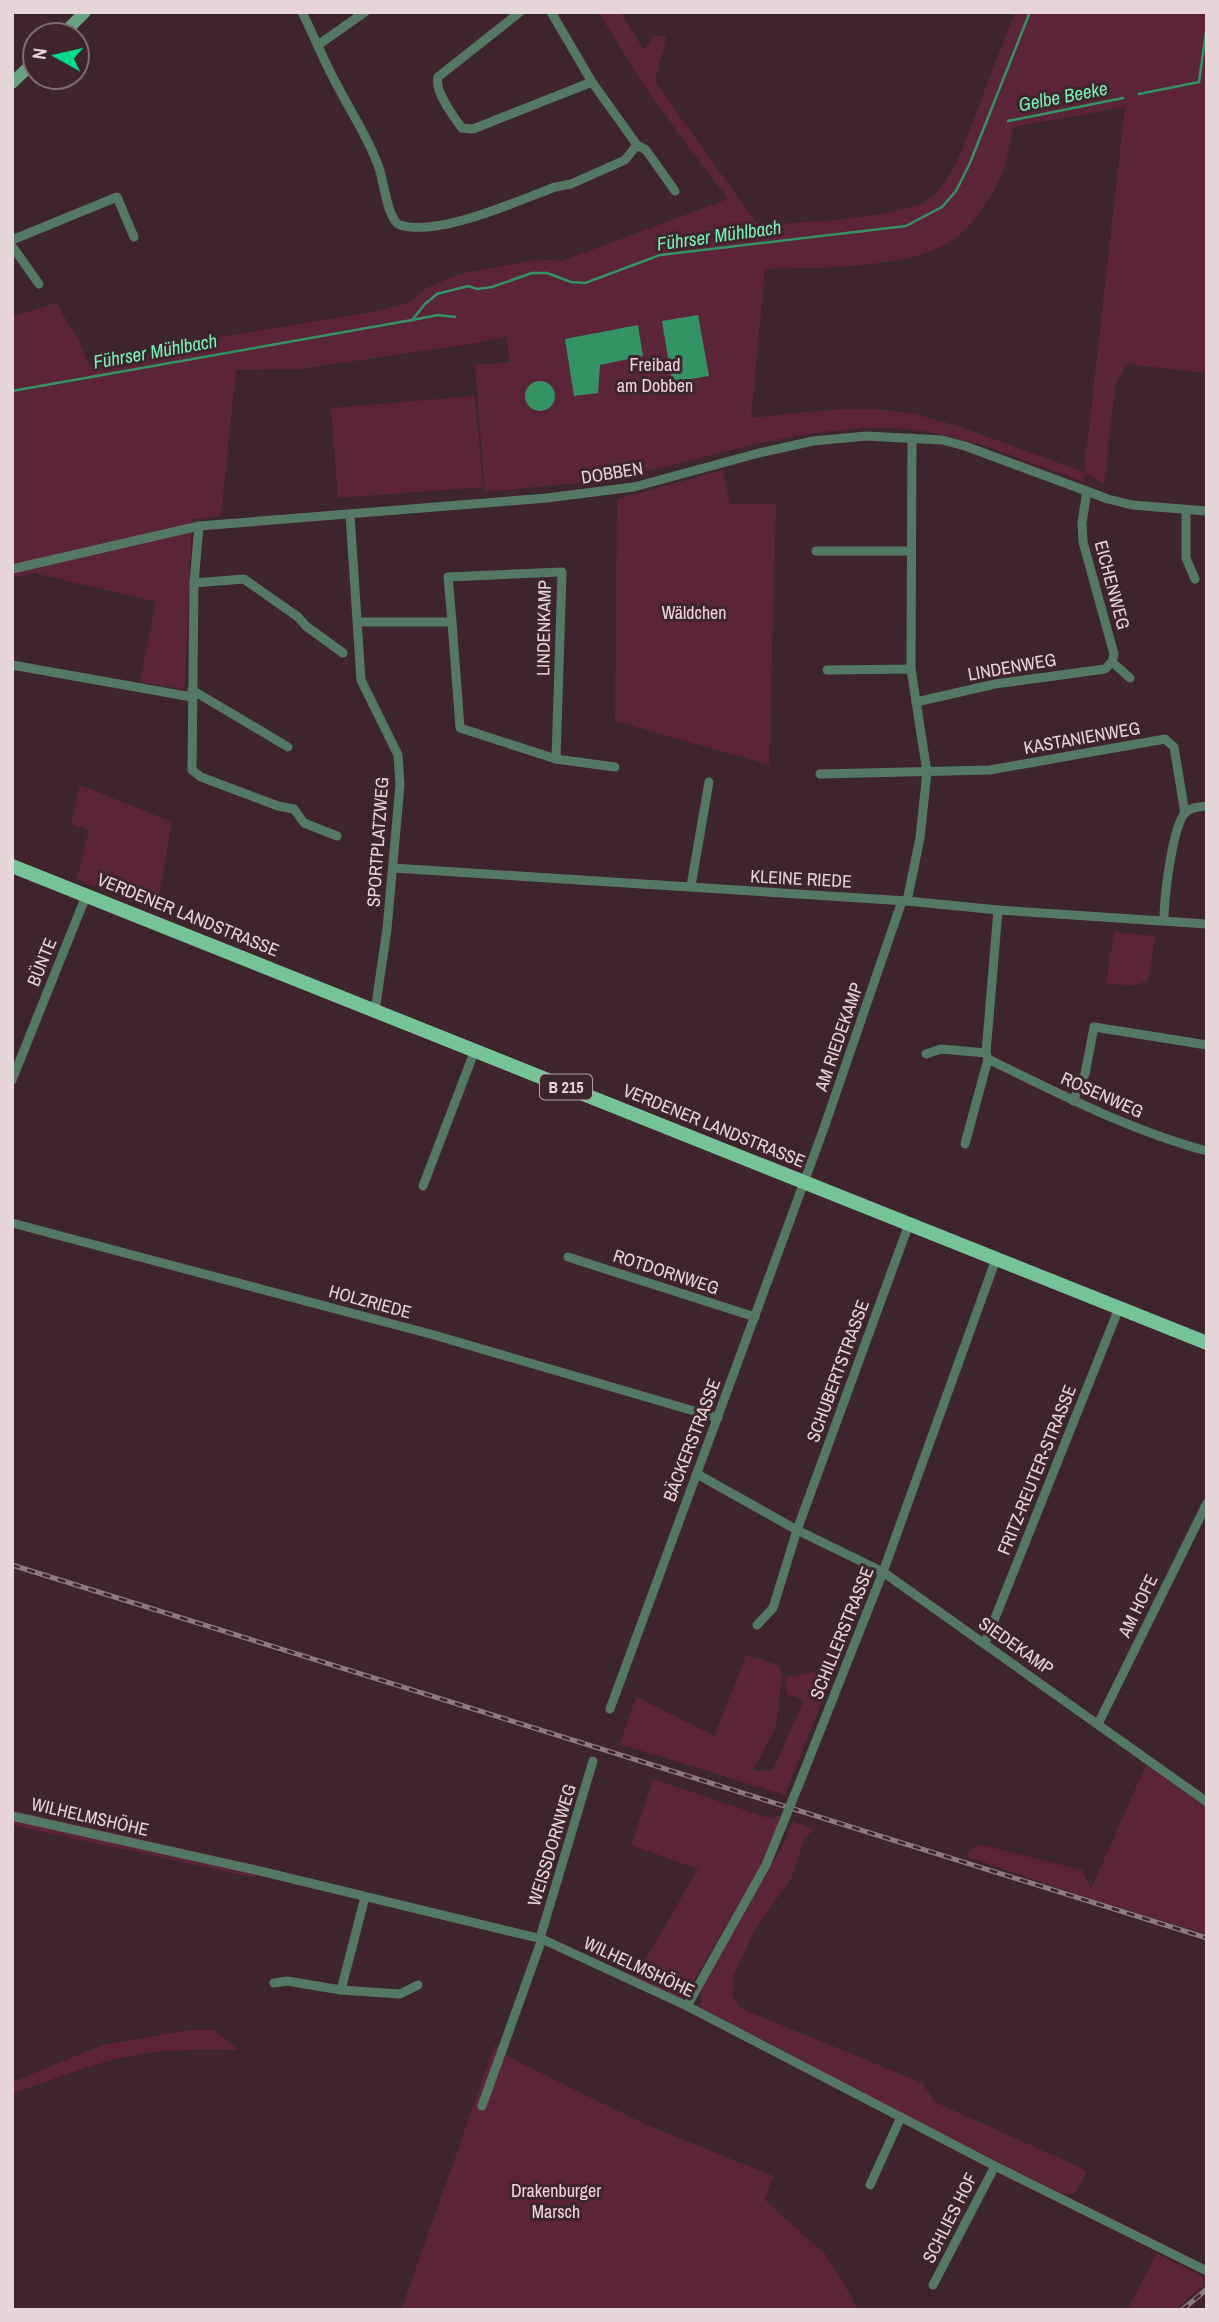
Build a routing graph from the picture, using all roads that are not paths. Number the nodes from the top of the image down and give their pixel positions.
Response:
1 (302, 12) edge
2 (365, 12) edge
3 (520, 12) edge
4 (551, 12) edge
5 (318, 45) junction
6 (592, 82) junction
7 (637, 145) junction
8 (675, 191) dead end
9 (134, 236) dead end
10 (12, 240) edge
11 (12, 246) edge
12 (39, 284) dead end
13 (912, 438) junction
14 (1087, 491) junction
15 (1186, 510) junction
16 (1207, 510) edge
17 (350, 516) junction
18 (199, 526) junction
19 (816, 551) dead end
20 (910, 551) junction
21 (12, 569) edge
22 (1195, 579) dead end
23 (194, 583) junction
24 (358, 622) junction
25 (452, 622) junction
26 (343, 653) dead end
27 (1112, 662) junction
28 (12, 665) edge
29 (911, 669) junction
30 (827, 670) dead end
31 (1130, 678) dead end
32 (192, 693) junction
33 (916, 702) junction
34 (288, 747) dead end
35 (556, 759) junction
36 (615, 767) dead end
37 (927, 772) junction
38 (820, 774) dead end
39 (709, 782) dead end
40 (1207, 806) edge
41 (1185, 813) junction
42 (337, 836) dead end
43 (12, 866) edge
44 (393, 868) junction
45 (691, 886) junction
46 (86, 895) junction
47 (904, 901) junction
48 (998, 910) junction
49 (1164, 921) junction
50 (1207, 924) edge
51 (375, 1011) junction
52 (1207, 1045) edge
53 (475, 1050) junction
54 (926, 1054) dead end
55 (987, 1056) junction
56 (12, 1080) edge
57 (1073, 1101) junction
58 (965, 1144) dead end
59 (1207, 1151) edge
60 (803, 1182) junction
61 (423, 1186) dead end
62 (12, 1223) edge
63 (909, 1224) junction
64 (568, 1257) dead end
65 (996, 1259) junction
66 (1119, 1308) junction
67 (755, 1317) junction
68 (1207, 1343) edge
69 (718, 1418) junction
70 (697, 1474) junction
71 (1207, 1503) edge
72 (797, 1530) junction
73 (884, 1570) junction
74 (757, 1625) dead end
75 (985, 1643) junction
76 (610, 1709) dead end
77 (1098, 1724) junction
78 (593, 1761) dead end
79 (1207, 1802) edge
80 (12, 1816) edge
81 (365, 1897) junction
82 (541, 1938) junction
83 (274, 1983) dead end
84 (418, 1985) dead end
85 (341, 1990) junction
86 (687, 2006) junction
87 (482, 2106) dead end
88 (901, 2118) junction
89 (995, 2166) junction
90 (870, 2185) dead end
91 (1207, 2271) edge
92 (933, 2285) dead end

1 - 5 street
2 - 5 street
3 - 6 street
4 - 6 street
5 - 7 street
6 - 7 street
7 - 8 street
9 - 10 street
11 - 12 street
13 - 14 street, DOBBEN
13 - 17 street, DOBBEN
13 - 20 street, AM RIEDEKAMP
14 - 15 street, DOBBEN
14 - 27 street, EICHENWEG
15 - 16 street, DOBBEN
15 - 22 street
17 - 18 street, DOBBEN
17 - 24 street, SPORTPLATZWEG
18 - 21 street, DOBBEN
18 - 23 street
19 - 20 street
20 - 29 street, AM RIEDEKAMP
23 - 26 street
23 - 32 street
24 - 25 street
24 - 44 street, SPORTPLATZWEG
25 - 35 street, LINDENKAMP
25 - 35 street, LINDENKAMP
27 - 31 street
27 - 33 street, LINDENWEG
28 - 32 street
29 - 30 street
29 - 33 street, AM RIEDEKAMP
32 - 34 street
32 - 42 street
33 - 37 street, AM RIEDEKAMP
35 - 36 street, LINDENKAMP
37 - 38 street
37 - 41 street, KASTANIENWEG
37 - 47 street, AM RIEDEKAMP
39 - 45 street
40 - 41 street
41 - 49 street
43 - 46 main road, VERDENER LANDSTRASSE / B 215
44 - 45 street, KLEINE RIEDE
44 - 51 street, SPORTPLATZWEG
45 - 47 street, KLEINE RIEDE
46 - 51 main road, VERDENER LANDSTRASSE / B 215
46 - 56 street, BÜNTE
47 - 48 street, KLEINE RIEDE
47 - 60 street, AM RIEDEKAMP
48 - 49 street, KLEINE RIEDE
48 - 55 street
49 - 50 street, KLEINE RIEDE
51 - 53 main road, VERDENER LANDSTRASSE / B 215
52 - 57 street
53 - 60 main road, VERDENER LANDSTRASSE / B 215
53 - 61 street
54 - 55 street, ROSENWEG
55 - 57 street, ROSENWEG
55 - 58 street
57 - 59 street, ROSENWEG
60 - 63 main road, VERDENER LANDSTRASSE / B 215
60 - 67 street, BÄCKERSTRASSE
62 - 69 street, HOLZRIEDE
63 - 65 main road, VERDENER LANDSTRASSE / B 215
63 - 72 street, SCHUBERTSTRASSE
64 - 67 street, ROTDORNWEG
65 - 66 main road, VERDENER LANDSTRASSE / B 215
65 - 73 street, SCHILLERSTRASSE
66 - 68 main road, VERDENER LANDSTRASSE / B 215
66 - 75 street, FRITZ-REUTER-STRASSE
67 - 69 street, BÄCKERSTRASSE
69 - 70 street, BÄCKERSTRASSE
70 - 72 street, SIEDEKAMP
70 - 76 street, BÄCKERSTRASSE
71 - 77 street, AM HOFE
72 - 73 street, SIEDEKAMP
72 - 74 street
73 - 75 street, SIEDEKAMP
73 - 86 street, SCHILLERSTRASSE, bridge
75 - 77 street, SIEDEKAMP
77 - 79 street, SIEDEKAMP
78 - 82 street, WEISSDORNWEG
80 - 81 street, WILHELMSHÖHE
81 - 82 street, WILHELMSHÖHE
81 - 85 street
82 - 86 street, WILHELMSHÖHE
82 - 87 street, WEISSDORNWEG
83 - 85 street
84 - 85 street
86 - 88 street, WILHELMSHÖHE
88 - 89 street, WILHELMSHÖHE
88 - 90 street
89 - 91 street, WILHELMSHÖHE
89 - 92 street, SCHLIES HOF

